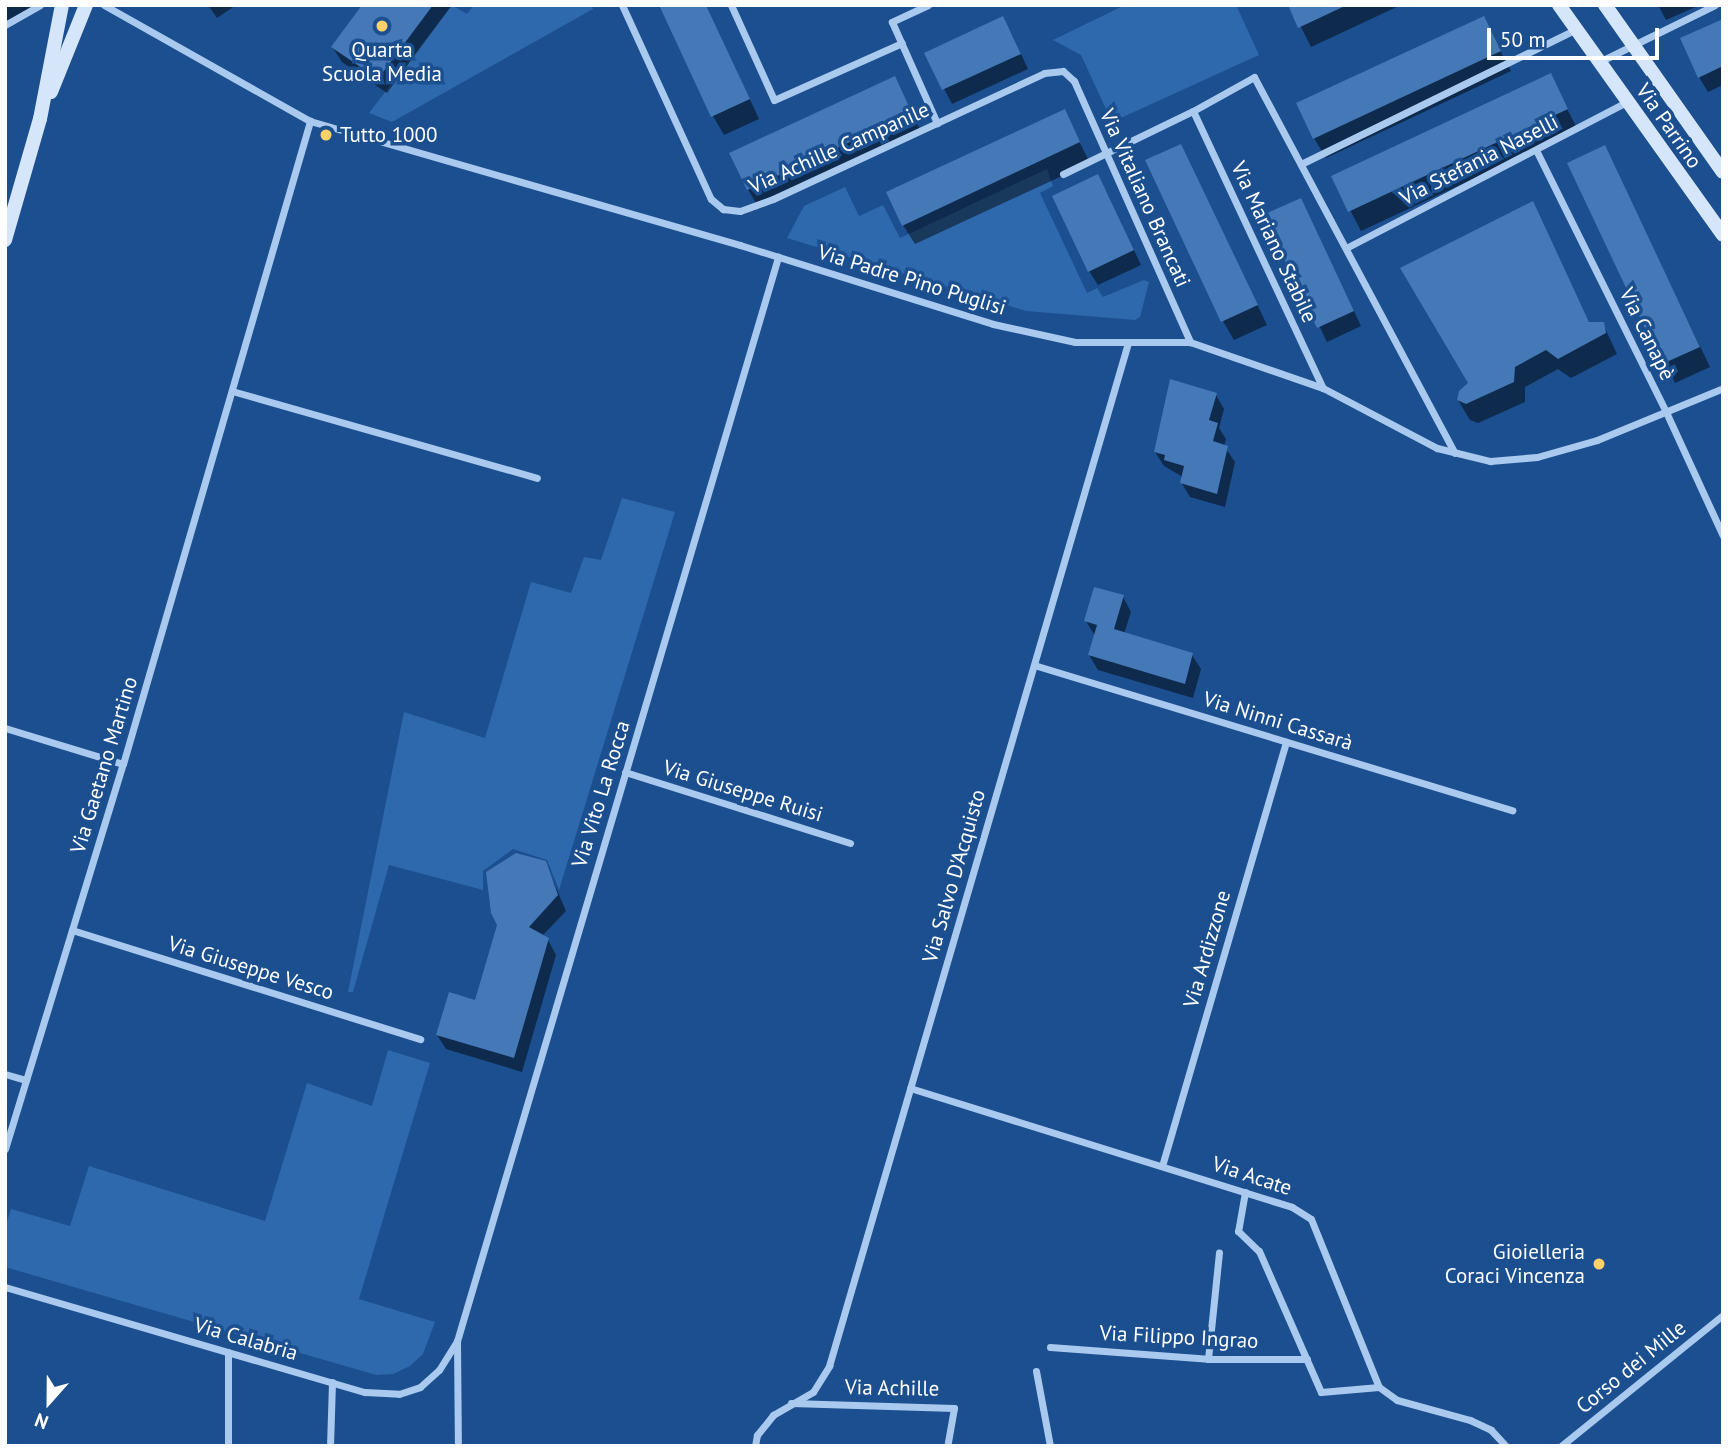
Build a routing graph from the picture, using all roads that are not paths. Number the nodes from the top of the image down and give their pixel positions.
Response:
1 (40, 5) edge
2 (62, 5) edge
3 (86, 5) edge
4 (104, 5) edge
5 (622, 5) edge
6 (730, 5) edge
7 (928, 5) edge
8 (1559, 5) edge
9 (1605, 5) edge
10 (1715, 5) edge
11 (5, 25) edge
12 (1576, 29) junction
13 (902, 43) junction
14 (1633, 45) junction
15 (1599, 62) junction
16 (1063, 71) joint
17 (1627, 102) junction
18 (1193, 111) junction
19 (40, 119) junction
20 (310, 121) junction
21 (937, 123) junction
22 (1536, 150) junction
23 (1105, 151) junction
24 (1301, 164) junction
25 (1723, 172) edge
26 (1063, 174) dead end
27 (1723, 235) edge
28 (5, 240) edge
29 (1346, 248) junction
30 (778, 257) junction
31 (1191, 342) junction
32 (1128, 343) junction
33 (1323, 388) junction
34 (1723, 388) edge
35 (232, 391) junction
36 (1666, 412) junction
37 (1455, 453) junction
38 (537, 478) dead end
39 (1723, 536) edge
40 (1034, 665) junction
41 (5, 728) edge
42 (1286, 742) junction
43 (123, 764) junction
44 (625, 772) junction
45 (1512, 810) dead end
46 (850, 843) dead end
47 (72, 930) junction
48 (420, 1039) dead end
49 (5, 1074) edge
50 (26, 1080) junction
51 (910, 1088) junction
52 (5, 1149) edge
53 (1162, 1166) junction
54 (1245, 1192) junction
55 (1219, 1253) dead end
56 (5, 1287) edge
57 (1723, 1315) edge
58 (457, 1340) junction
59 (1050, 1348) dead end
60 (228, 1352) junction
61 (1208, 1359) junction
62 (1307, 1359) junction
63 (1036, 1371) dead end
64 (332, 1382) junction
65 (1379, 1387) junction
66 (791, 1403) junction
67 (228, 1446) edge
68 (330, 1446) edge
69 (458, 1446) edge
70 (755, 1446) edge
71 (947, 1446) edge
72 (1050, 1446) edge
73 (1506, 1446) edge
74 (1561, 1446) edge

1 - 11 street
2 - 19 street
3 - 19 street
4 - 20 street, Via Padre Pino Puglisi
5 - 21 street, Via Achille Campanile
6 - 13 street
7 - 13 street
8 - 12 street, Via Parrino
9 - 14 street, Via Parrino
10 - 14 street
12 - 15 street, Via Parrino
12 - 24 street
13 - 21 street
14 - 15 street
14 - 25 street, Via Parrino
15 - 17 street, Via Parrino
16 - 21 street, Via Achille Campanile
16 - 23 street, Via Vitaliano Brancati
17 - 22 street, Via Stefania Naselli
17 - 27 street, Via Parrino
18 - 23 street
18 - 24 street
18 - 33 street, Via Mariano Stabile
19 - 28 street
20 - 30 street, Via Padre Pino Puglisi
20 - 35 street, Via Gaetano Martino
22 - 29 street, Via Stefania Naselli
22 - 36 street, Via Canapè
23 - 26 street
23 - 31 street, Via Vitaliano Brancati
24 - 29 street
29 - 37 street
30 - 32 street, Via Padre Pino Puglisi
30 - 44 street, Via Vito La Rocca
31 - 32 street, Via Padre Pino Puglisi
31 - 33 street, Via Padre Pino Puglisi
32 - 40 street, Via Salvo D'Acquisto
33 - 37 street, Via Padre Pino Puglisi
34 - 36 street, Via Padre Pino Puglisi
35 - 38 street
35 - 43 street, Via Gaetano Martino
36 - 37 street, Via Padre Pino Puglisi
36 - 39 street, Via Canapè
40 - 42 street, Via Ninni Cassarà
40 - 51 street, Via Salvo D'Acquisto
41 - 43 street
42 - 45 street, Via Ninni Cassarà
42 - 53 street, Via Ardizzone
43 - 47 street, Via Gaetano Martino
44 - 46 street, Via Giuseppe Ruisi
44 - 58 street, Via Vito La Rocca
47 - 48 street, Via Giuseppe Vesco
47 - 50 street, Via Gaetano Martino
49 - 50 street
50 - 52 street, Via Gaetano Martino
51 - 53 street, Via Acate
51 - 66 street, Via Salvo D'Acquisto
53 - 54 street, Via Acate
54 - 62 street
54 - 65 street, Via Acate
55 - 61 street
56 - 60 street, Via Calabria
57 - 74 street, Corso dei Mille
58 - 64 street, Via Calabria
58 - 69 street
59 - 61 street, Via Filippo Ingrao
60 - 64 street, Via Calabria
60 - 67 street
61 - 62 street, Via Filippo Ingrao
62 - 65 street
63 - 72 street
64 - 68 street
65 - 73 street
66 - 70 street, Via Salvo D'Acquisto
66 - 71 street, Via Achille

